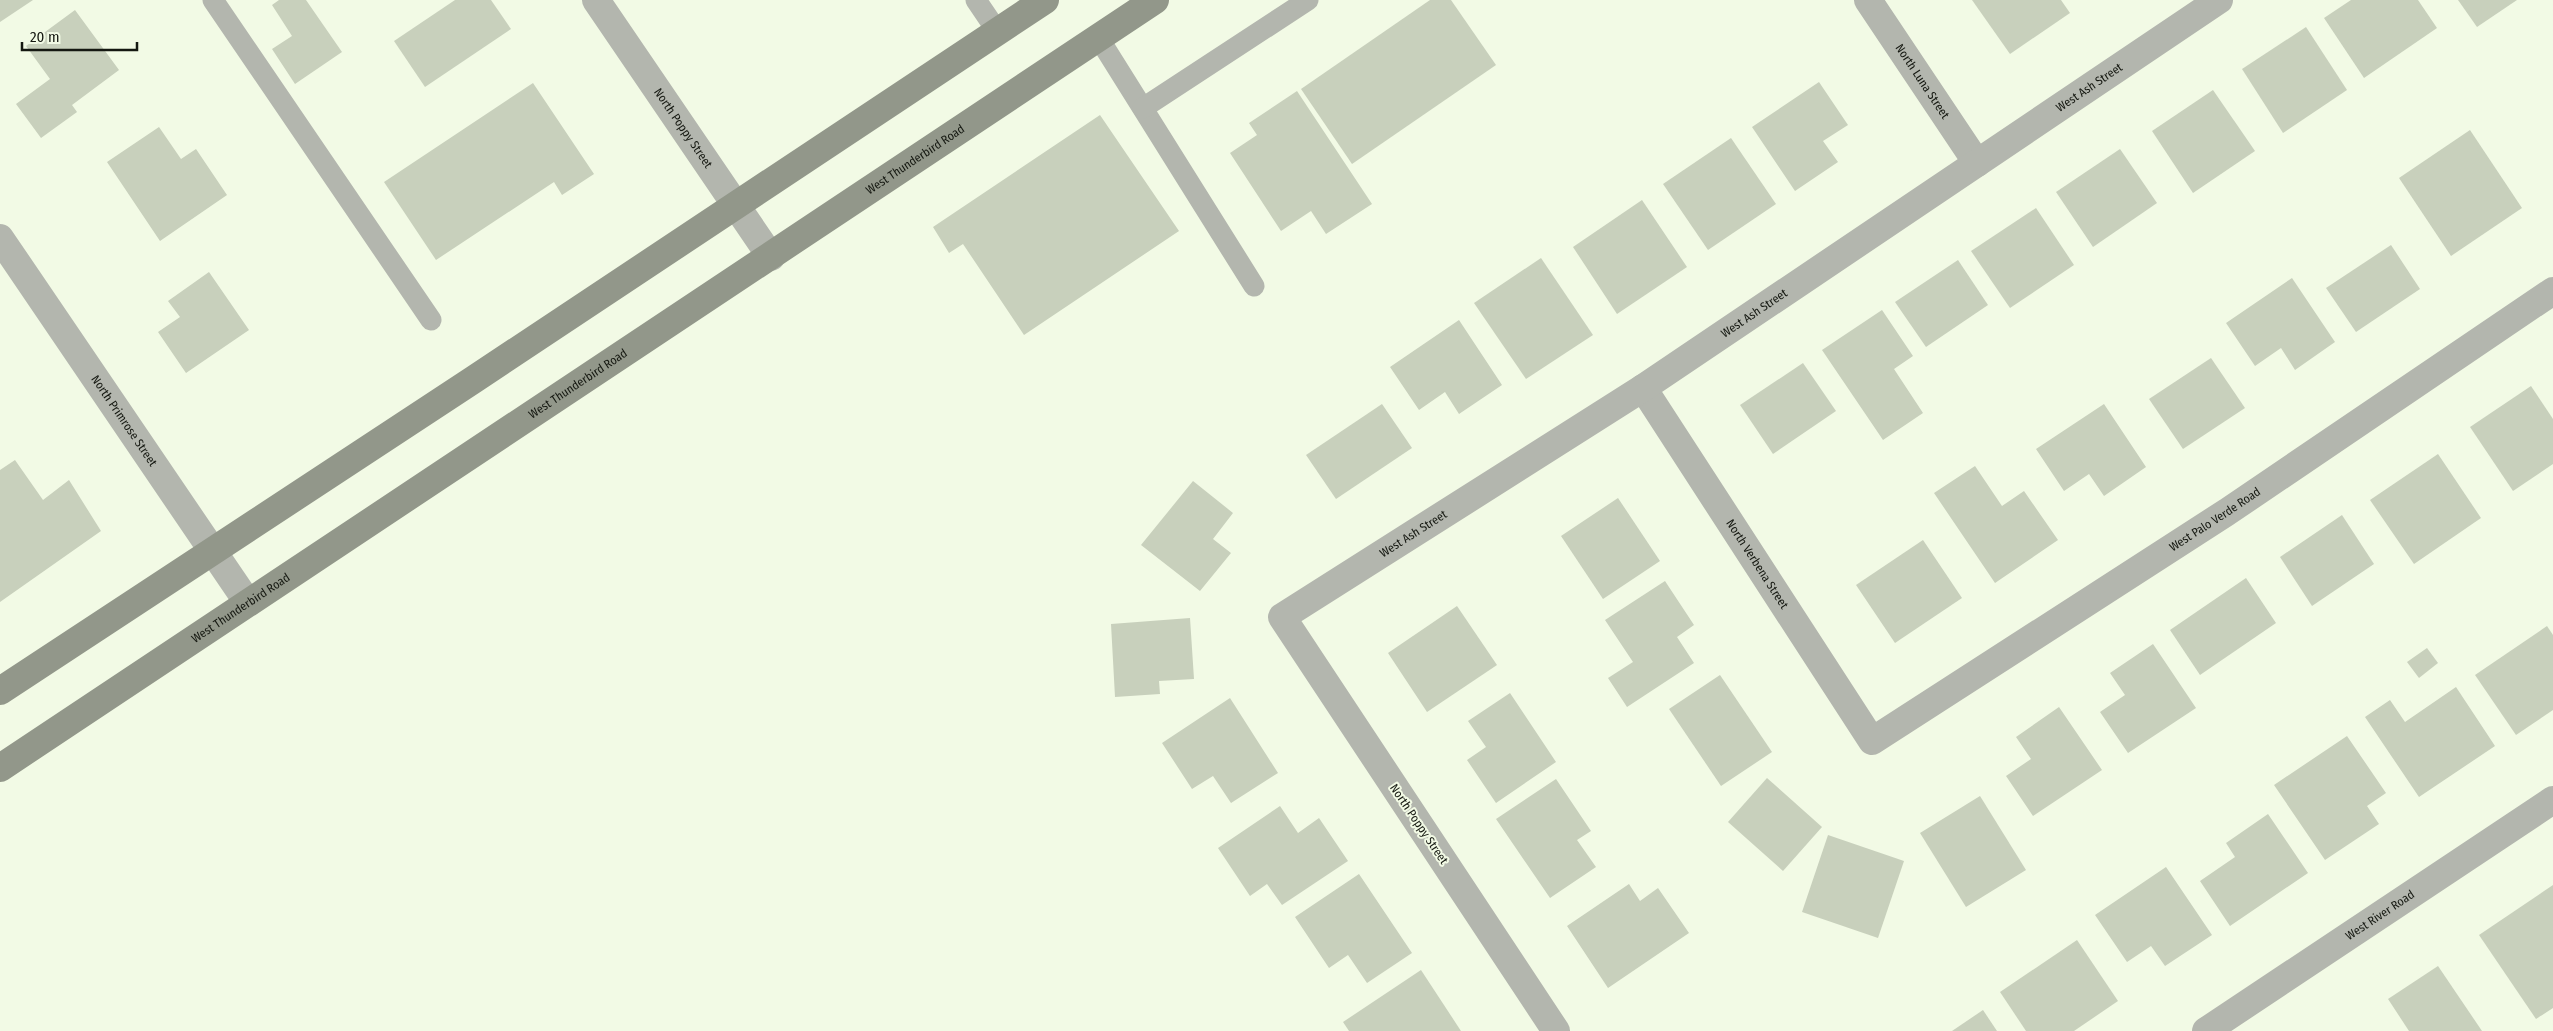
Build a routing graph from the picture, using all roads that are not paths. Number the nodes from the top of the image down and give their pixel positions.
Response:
1 (213, 0) edge
2 (596, 0) edge
3 (976, 0) edge
4 (1045, 0) edge
5 (1155, 0) edge
6 (1308, 0) edge
7 (1868, 0) edge
8 (2219, 0) edge
9 (997, 31) junction
10 (1098, 37) junction
11 (1143, 108) junction
12 (1977, 163) junction
13 (736, 204) junction
14 (0, 238) edge
15 (771, 257) junction
16 (1254, 286) dead end
17 (2553, 291) edge
18 (431, 320) dead end
19 (1643, 388) junction
20 (213, 550) junction
21 (248, 603) junction
22 (1282, 618) joint
23 (0, 691) edge
24 (1872, 742) joint
25 (0, 768) edge
26 (2553, 800) edge
27 (1556, 1031) edge
28 (2206, 1031) edge

1 - 18 lane
2 - 13 street, North Poppy Street
3 - 9 lane
4 - 9 main road
5 - 10 main road, West Thunderbird Road
6 - 11 lane
7 - 12 street, North Luna Street
8 - 12 street, West Ash Street
9 - 13 main road
10 - 11 lane
10 - 15 main road, West Thunderbird Road
11 - 16 lane
12 - 19 street, West Ash Street
13 - 15 street, North Poppy Street
13 - 20 main road
14 - 20 street, North Primrose Street
15 - 21 main road, West Thunderbird Road
17 - 24 street, West Palo Verde Road
19 - 22 street, West Ash Street
19 - 24 street, North Verbena Street
20 - 21 street, North Primrose Street
20 - 23 main road
21 - 25 main road, West Thunderbird Road
22 - 27 street, North Poppy Street
26 - 28 street, West River Road

